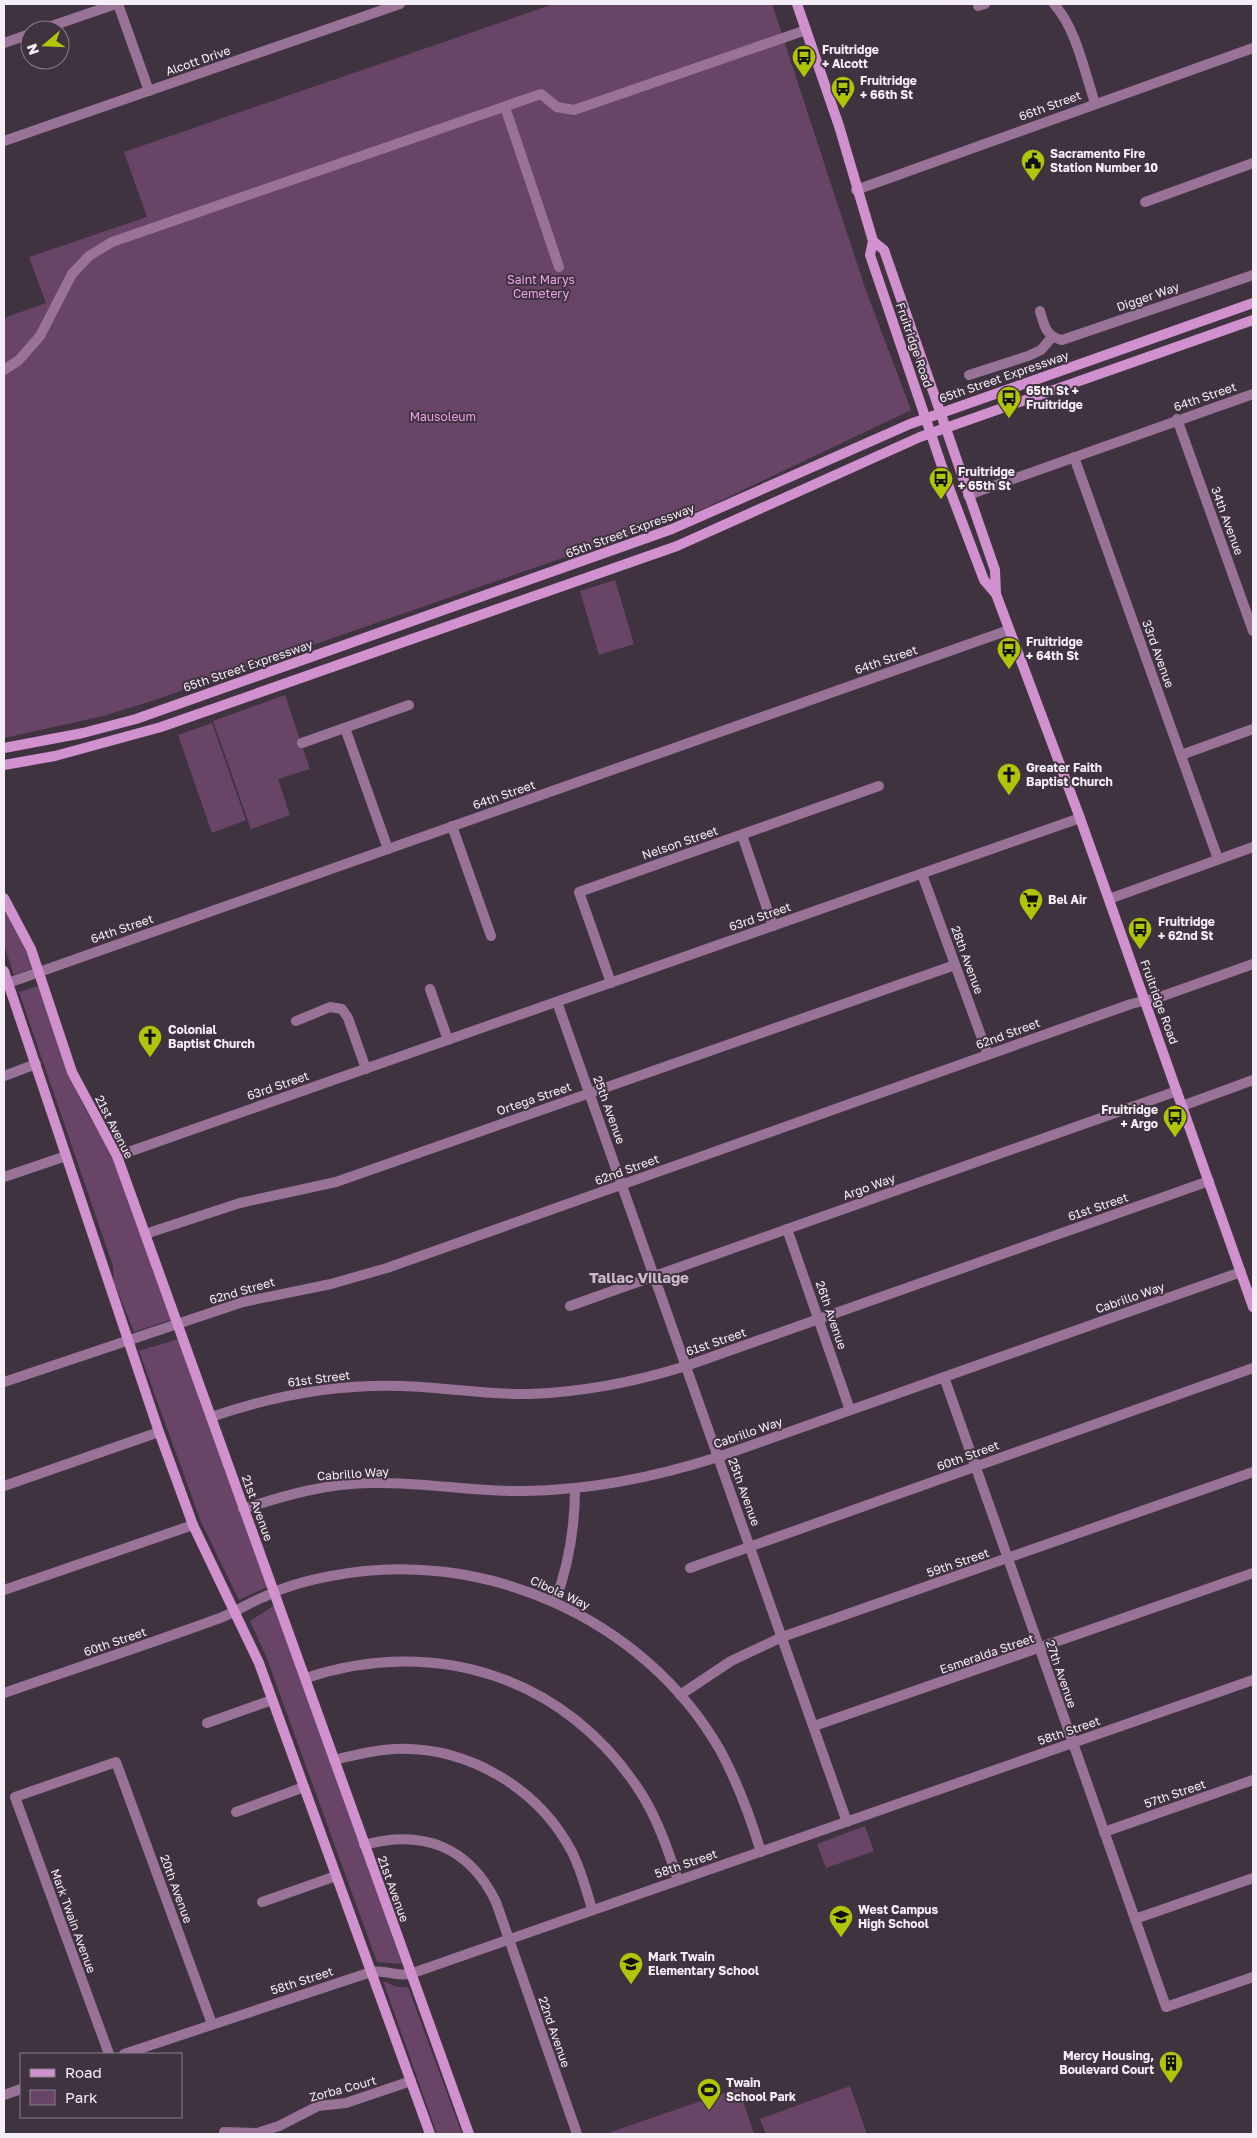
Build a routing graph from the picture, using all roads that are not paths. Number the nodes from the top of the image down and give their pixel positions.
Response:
1 (117, 4) edge
2 (400, 4) edge
3 (797, 4) edge
4 (1054, 4) edge
5 (70, 20) edge
6 (806, 30) junction
7 (20, 37) edge
8 (4, 43) edge
9 (1253, 48) edge
10 (148, 91) junction
11 (1095, 103) junction
12 (505, 107) junction
13 (4, 141) edge
14 (1253, 163) edge
15 (856, 190) junction
16 (1145, 202) dead end
17 (874, 241) junction
18 (559, 267) dead end
19 (1253, 274) edge
20 (1253, 303) edge
21 (1040, 311) dead end
22 (1253, 320) edge
23 (1052, 337) junction
24 (4, 370) edge
25 (969, 375) dead end
26 (1253, 394) edge
27 (939, 413) junction
28 (925, 418) junction
29 (1176, 420) junction
30 (945, 428) junction
31 (930, 433) junction
32 (1074, 457) junction
33 (968, 495) junction
34 (996, 594) junction
35 (1009, 630) junction
36 (1253, 630) edge
37 (410, 705) dead end
38 (344, 728) junction
39 (1253, 729) edge
40 (302, 743) dead end
41 (4, 748) edge
42 (1181, 754) junction
43 (4, 765) edge
44 (879, 786) dead end
45 (1080, 818) junction
46 (452, 826) junction
47 (742, 834) junction
48 (1253, 847) edge
49 (388, 849) junction
50 (1218, 859) junction
51 (922, 874) junction
52 (4, 898) edge
53 (1109, 898) junction
54 (773, 926) junction
55 (491, 936) dead end
56 (1253, 964) edge
57 (955, 965) junction
58 (4, 971) edge
59 (39, 971) junction
60 (8, 983) junction
61 (611, 983) junction
62 (430, 989) dead end
63 (1145, 1001) junction
64 (557, 1002) junction
65 (296, 1021) dead end
66 (448, 1040) junction
67 (988, 1055) junction
68 (36, 1064) junction
69 (366, 1069) junction
70 (4, 1076) edge
71 (1253, 1080) edge
72 (1177, 1091) junction
73 (590, 1093) junction
74 (1182, 1106) junction
75 (66, 1156) junction
76 (117, 1156) junction
77 (4, 1177) edge
78 (1209, 1181) junction
79 (622, 1185) junction
80 (787, 1229) junction
81 (145, 1234) junction
82 (1241, 1272) junction
83 (654, 1276) junction
84 (570, 1306) dead end
85 (1253, 1307) edge
86 (819, 1319) junction
87 (178, 1324) junction
88 (127, 1340) junction
89 (686, 1366) junction
90 (1253, 1368) edge
91 (944, 1377) junction
92 (4, 1382) edge
93 (850, 1410) junction
94 (211, 1417) junction
95 (159, 1432) junction
96 (718, 1457) junction
97 (976, 1467) junction
98 (1253, 1472) edge
99 (4, 1486) edge
100 (575, 1488) junction
101 (243, 1509) junction
102 (193, 1525) junction
103 (750, 1547) junction
104 (1008, 1558) junction
105 (690, 1568) dead end
106 (1253, 1573) edge
107 (4, 1590) edge
108 (275, 1592) junction
109 (555, 1602) junction
110 (234, 1613) junction
111 (782, 1638) junction
112 (1039, 1649) junction
113 (306, 1678) junction
114 (1253, 1680) edge
115 (4, 1693) edge
116 (680, 1696) junction
117 (272, 1700) junction
118 (208, 1723) dead end
119 (814, 1726) junction
120 (1072, 1743) junction
121 (334, 1760) junction
122 (116, 1762) joint
123 (1253, 1780) edge
124 (304, 1787) junction
125 (236, 1812) dead end
126 (847, 1822) junction
127 (1104, 1832) junction
128 (364, 1845) junction
129 (761, 1852) junction
130 (336, 1876) junction
131 (1253, 1878) edge
132 (678, 1880) junction
133 (262, 1902) dead end
134 (592, 1909) junction
135 (1135, 1919) junction
136 (508, 1938) junction
137 (371, 1972) junction
138 (410, 1974) junction
139 (1253, 1977) edge
140 (212, 2024) junction
141 (109, 2053) edge
142 (127, 2053) edge
143 (411, 2081) junction
144 (20, 2089) edge
145 (4, 2095) edge
146 (224, 2132) dead end
147 (430, 2134) edge
148 (469, 2134) edge
149 (577, 2134) edge

1 - 5 street
1 - 10 street
2 - 10 street, Alcott Drive
3 - 6 main road, Fruitridge Road
4 - 11 street
6 - 12 street
6 - 15 main road, Fruitridge Road
7 - 8 street
9 - 11 street, 66th Street
10 - 13 street, Alcott Drive
11 - 15 street, 66th Street
12 - 18 street
12 - 24 street
14 - 16 street
15 - 17 main road, Fruitridge Road
17 - 27 main road, Fruitridge Road
17 - 28 main road, Fruitridge Road
19 - 23 street, Digger Way
20 - 27 main road, 65th Street Expressway
21 - 23 street
22 - 30 main road
23 - 25 street
26 - 29 street, 64th Street
27 - 28 main road, 65th Street Expressway
27 - 30 main road, Fruitridge Road
28 - 31 main road, Fruitridge Road
28 - 41 main road, 65th Street Expressway
29 - 32 street, 64th Street
29 - 36 street, 34th Avenue
30 - 31 main road
30 - 33 main road, Fruitridge Road
31 - 34 main road, Fruitridge Road
31 - 43 main road
32 - 33 street, 64th Street
32 - 42 street, 33rd Avenue
33 - 34 main road, Fruitridge Road
34 - 35 main road, Fruitridge Road
35 - 45 main road, Fruitridge Road
35 - 46 street, 64th Street
37 - 38 street
38 - 40 street
38 - 49 street
39 - 42 street
42 - 50 street, 33rd Avenue
44 - 47 street, Nelson Street
45 - 51 street, 63rd Street
45 - 53 main road, Fruitridge Road
46 - 49 street, 64th Street
46 - 55 street
47 - 54 street
47 - 61 street, Nelson Street
48 - 50 street
49 - 59 street, 64th Street
50 - 53 street
51 - 54 street, 63rd Street
51 - 57 street, 28th Avenue
52 - 59 main road, 21st Avenue
53 - 63 main road, Fruitridge Road
54 - 61 street, 63rd Street
56 - 63 street, 62nd Street
57 - 67 street, 28th Avenue
57 - 73 street, Ortega Street
58 - 60 main road
59 - 60 street, 64th Street
59 - 76 main road, 21st Avenue
60 - 68 main road
61 - 64 street, 63rd Street
62 - 66 street
63 - 67 street, 62nd Street
63 - 72 main road, Fruitridge Road
64 - 66 street, 63rd Street
64 - 73 street, 25th Avenue
65 - 69 street
66 - 69 street, 63rd Street
67 - 79 street, 62nd Street
68 - 70 street
68 - 75 main road
69 - 76 street, 63rd Street
71 - 74 street
72 - 74 main road, Fruitridge Road
72 - 80 street, Argo Way
73 - 79 street, 25th Avenue
73 - 81 street, Ortega Street
74 - 78 main road, Fruitridge Road
75 - 77 street
75 - 88 main road
76 - 81 main road, 21st Avenue
78 - 82 main road, Fruitridge Road
78 - 86 street, 61st Street
79 - 83 street, 25th Avenue
79 - 87 street, 62nd Street
80 - 83 street, Argo Way
80 - 86 street, 26th Avenue
81 - 87 main road, 21st Avenue
82 - 85 main road, Fruitridge Road
82 - 91 street, Cabrillo Way
83 - 84 street, Argo Way
83 - 89 street, 25th Avenue
86 - 89 street, 61st Street
86 - 93 street, 26th Avenue
87 - 88 street, 62nd Street
87 - 94 main road, 21st Avenue
88 - 92 street, 62nd Street
88 - 95 main road
89 - 94 street, 61st Street
89 - 96 street, 25th Avenue
90 - 97 street, 60th Street
91 - 93 street, Cabrillo Way
91 - 97 street, 27th Avenue
93 - 96 street, Cabrillo Way
94 - 101 main road, 21st Avenue
95 - 99 street
95 - 102 main road
96 - 100 street, Cabrillo Way
96 - 103 street, 25th Avenue
97 - 103 street, 60th Street
97 - 104 street, 27th Avenue
98 - 104 street, 59th Street
100 - 101 street, Cabrillo Way
100 - 109 street
101 - 108 main road, 21st Avenue
102 - 107 street
102 - 110 main road
103 - 105 street, 60th Street
103 - 111 street, 25th Avenue
104 - 111 street, 59th Street
104 - 112 street, 27th Avenue
106 - 112 street, Esmeralda Street
108 - 109 street, Cibola Way
108 - 110 street, Cibola Way
108 - 113 main road, 21st Avenue
109 - 116 street, Cibola Way
110 - 115 street, 60th Street
110 - 117 main road
111 - 116 street, 59th Street
111 - 119 street, 25th Avenue
112 - 119 street, Esmeralda Street
112 - 120 street, 27th Avenue
113 - 121 main road, 21st Avenue
113 - 132 street
114 - 120 street, 58th Street
116 - 129 street, Cibola Way
117 - 118 street
117 - 124 main road
119 - 126 street, 25th Avenue
120 - 126 street, 58th Street
120 - 127 street, 27th Avenue
121 - 128 main road, 21st Avenue
121 - 134 street
122 - 140 street, 20th Avenue
122 - 141 street, Mark Twain Avenue
123 - 127 street, 57th Street
124 - 125 street
124 - 130 main road
126 - 129 street, 58th Street
127 - 135 street, 27th Avenue
128 - 136 street, 22nd Avenue
128 - 138 main road, 21st Avenue
129 - 132 street, 58th Street
130 - 133 street
130 - 137 main road
131 - 135 street
132 - 134 street, 58th Street
134 - 136 street, 58th Street
135 - 139 street, 27th Avenue
136 - 138 street, 58th Street
136 - 149 street, 22nd Avenue
137 - 138 street, 58th Street
137 - 140 street, 58th Street
137 - 143 main road
138 - 148 main road, 21st Avenue
140 - 142 street, 58th Street
143 - 146 street, Zorba Court
143 - 147 main road
144 - 145 street

